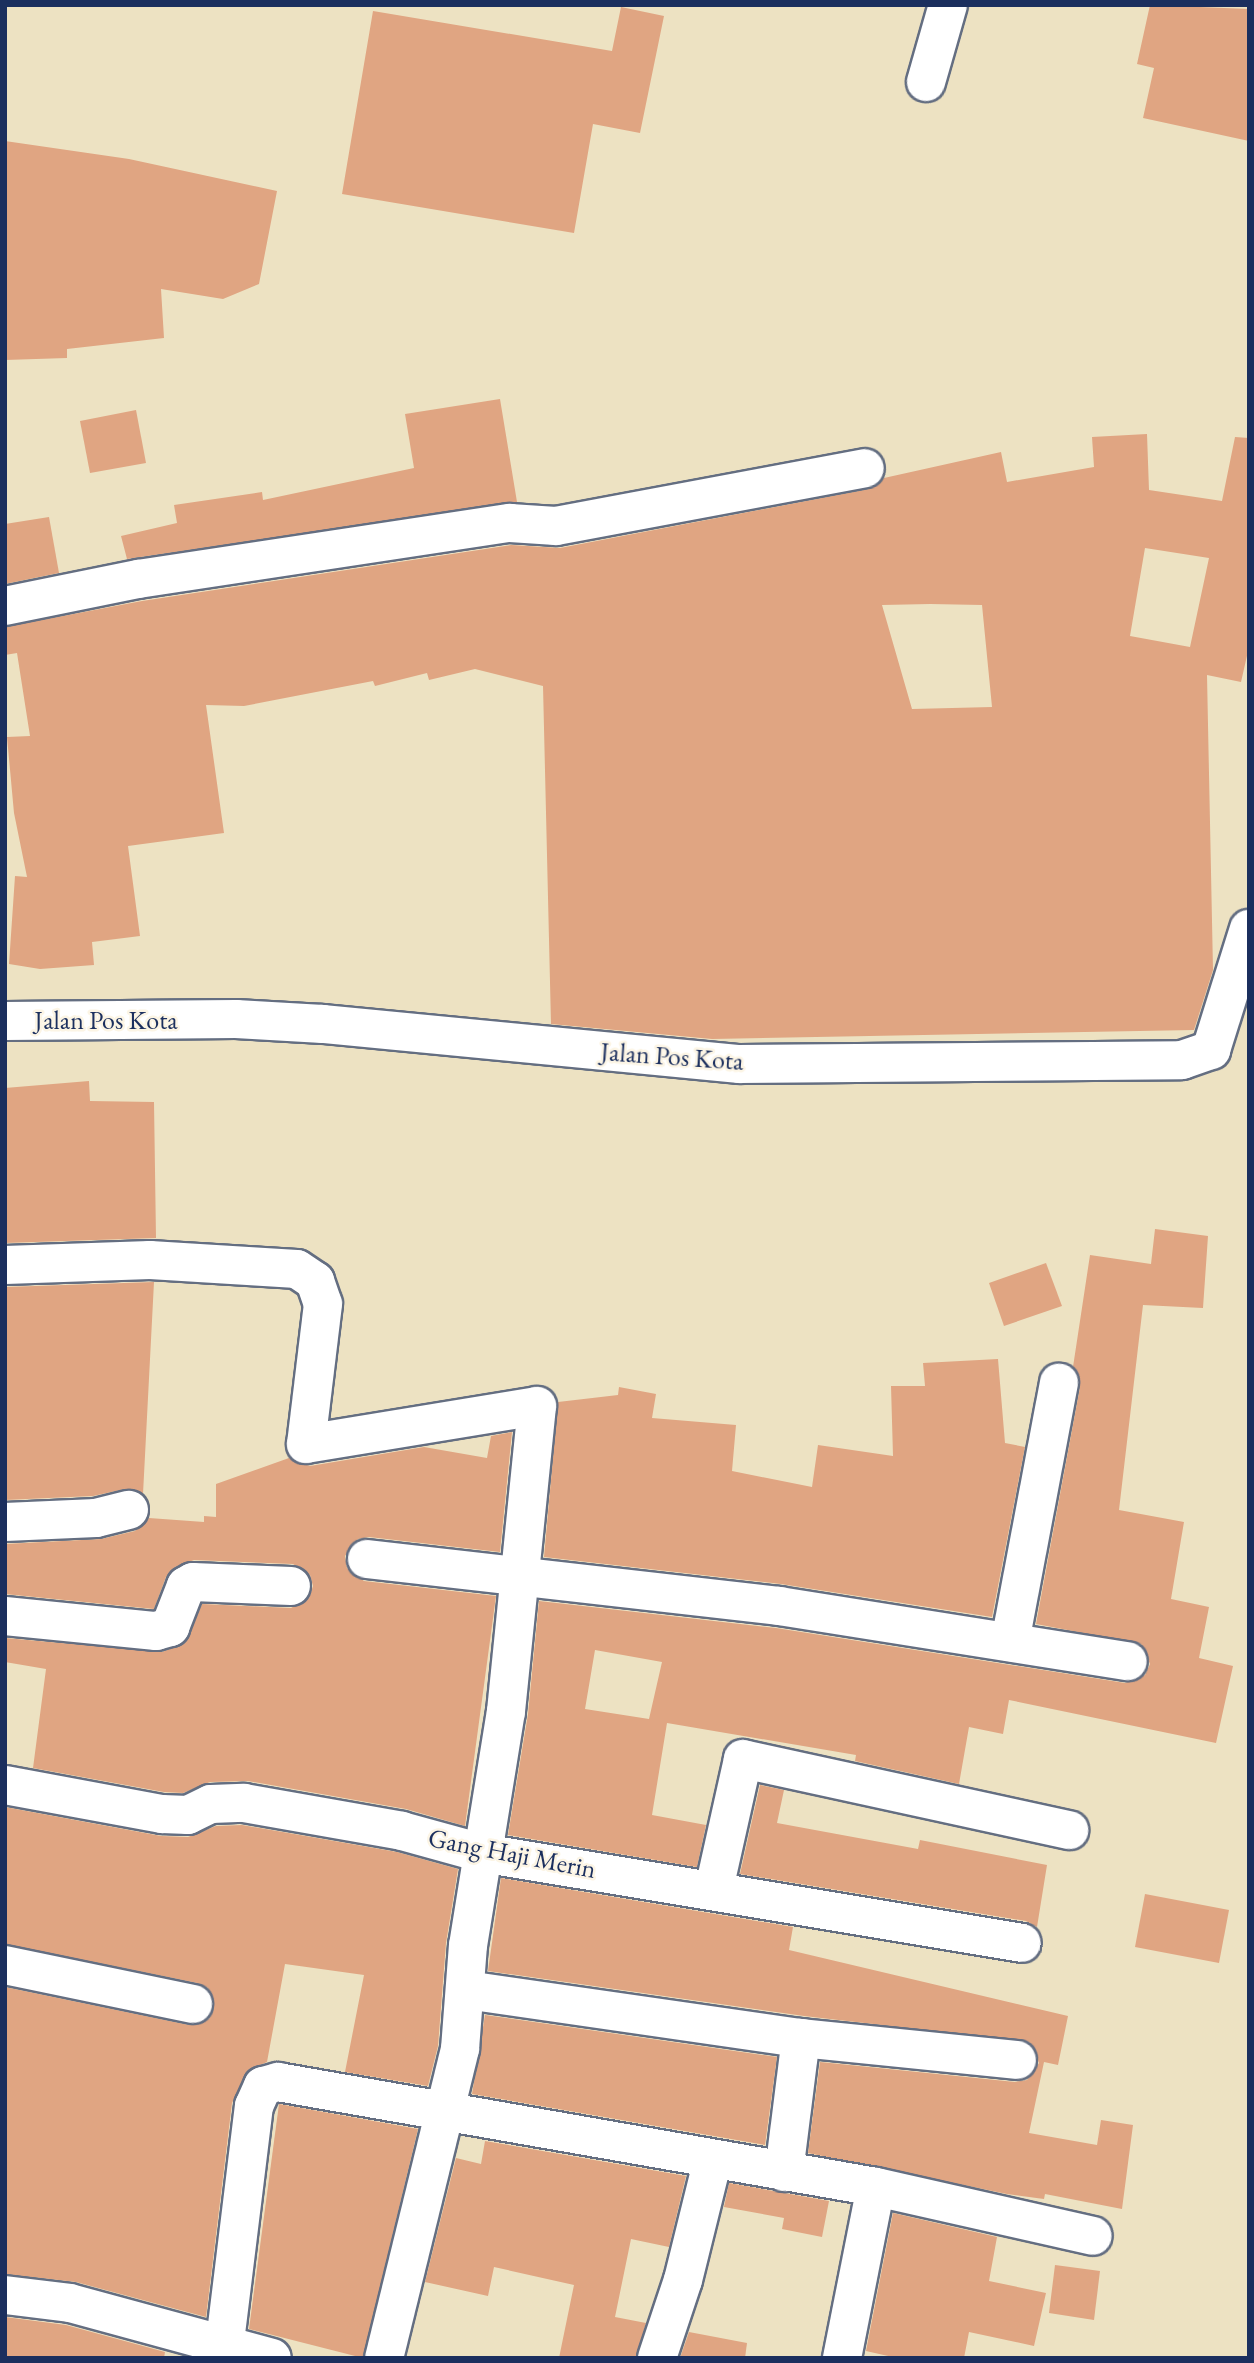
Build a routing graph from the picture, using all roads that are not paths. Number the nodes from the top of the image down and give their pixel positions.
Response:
1 (948, 5) edge
2 (926, 82) dead end
3 (865, 468) dead end
4 (5, 606) edge
5 (1249, 929) edge
6 (5, 1021) edge
7 (5, 1265) edge
8 (1059, 1382) dead end
9 (129, 1510) dead end
10 (5, 1522) edge
11 (367, 1559) dead end
12 (517, 1579) junction
13 (291, 1586) dead end
14 (5, 1616) edge
15 (1010, 1642) junction
16 (1128, 1661) dead end
17 (5, 1785) edge
18 (1069, 1830) dead end
19 (481, 1853) junction
20 (714, 1889) junction
21 (1022, 1943) dead end
22 (5, 1965) edge
23 (466, 1990) junction
24 (193, 2004) dead end
25 (801, 2038) junction
26 (1017, 2060) dead end
27 (446, 2114) junction
28 (713, 2158) junction
29 (784, 2172) junction
30 (876, 2187) junction
31 (1093, 2236) dead end
32 (5, 2295) edge
33 (224, 2352) edge
34 (272, 2358) edge
35 (384, 2358) edge
36 (657, 2358) edge
37 (842, 2358) edge

1 - 2 street
3 - 4 street
5 - 6 street, Jalan Pos Kota
7 - 12 street
8 - 15 street
9 - 10 street
11 - 12 street
12 - 15 street
12 - 19 street
13 - 14 street
15 - 16 street
17 - 19 street, Gang Haji Merin
18 - 20 street
19 - 20 street, Gang Haji Merin
19 - 23 street
20 - 21 street, Gang Haji Merin
22 - 24 street
23 - 25 street
23 - 27 street
25 - 26 street
25 - 29 street
27 - 28 street
27 - 33 street
27 - 35 street
28 - 29 street
28 - 36 street
29 - 30 street
30 - 31 street
30 - 37 street
32 - 33 street
33 - 34 street

